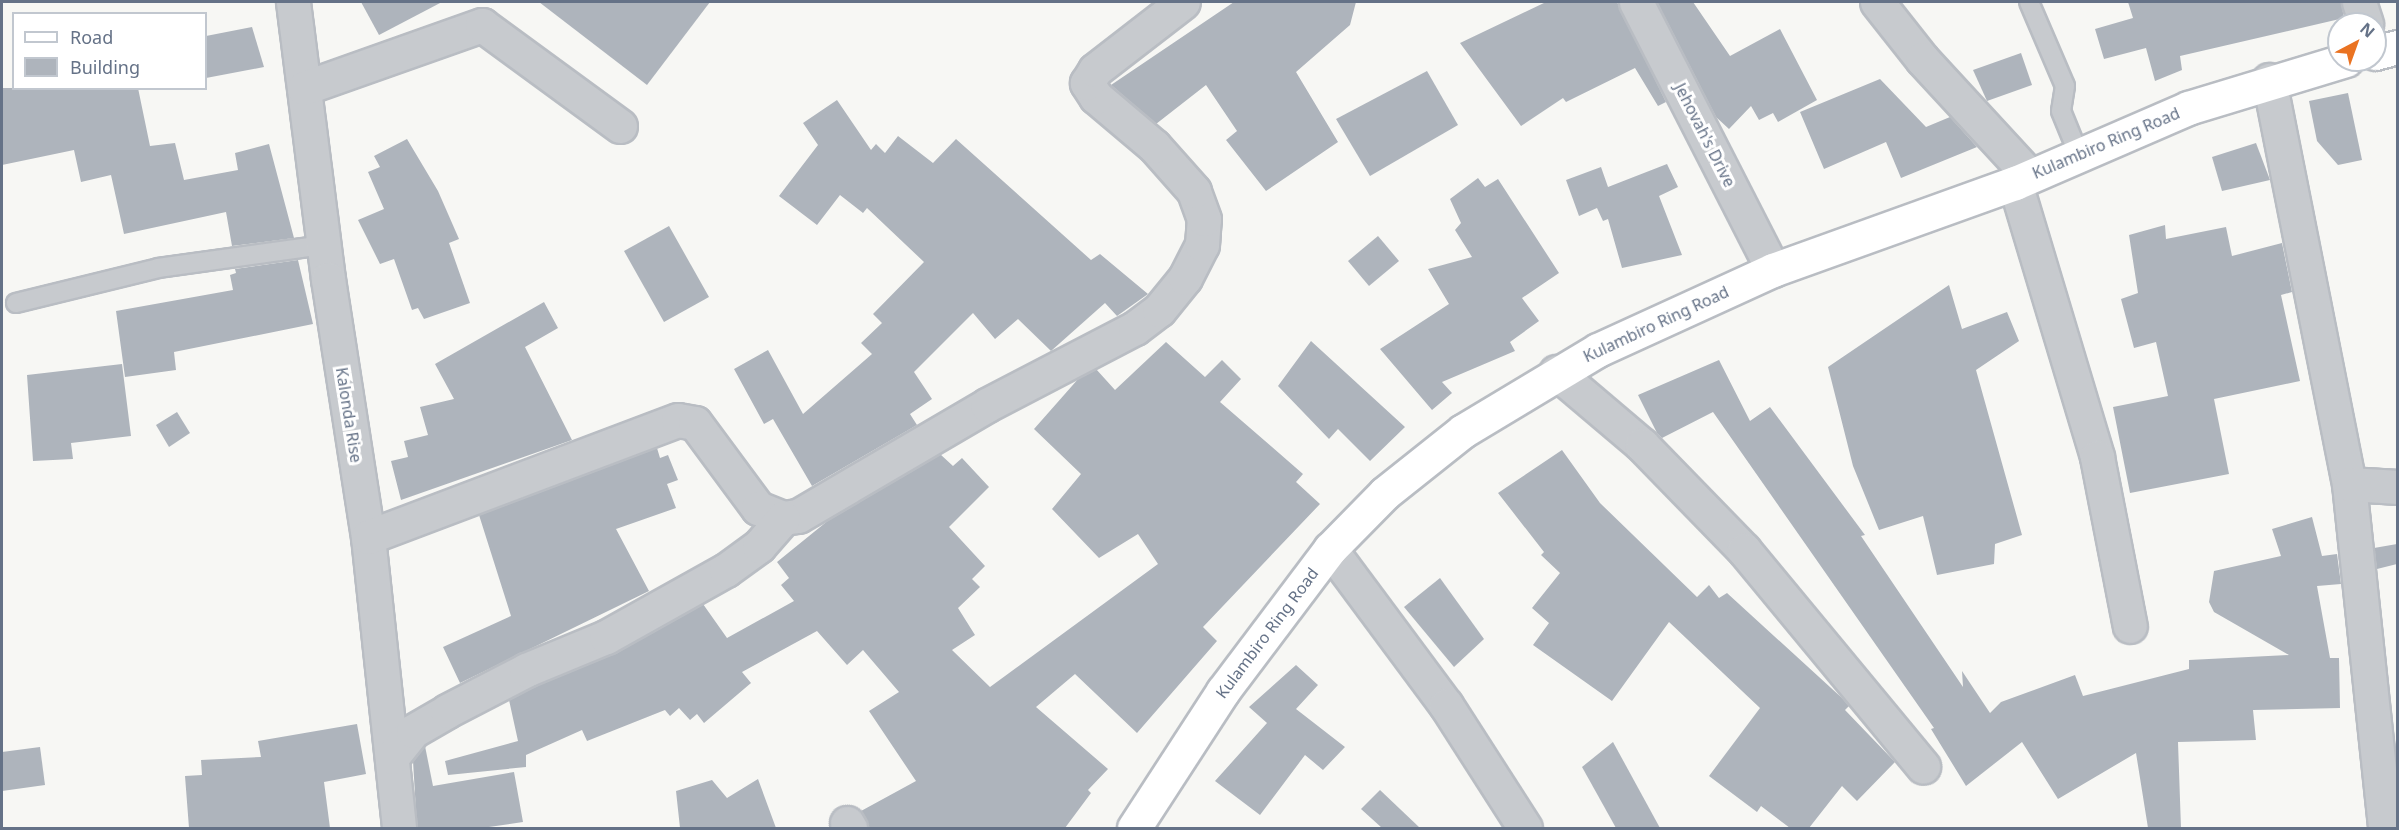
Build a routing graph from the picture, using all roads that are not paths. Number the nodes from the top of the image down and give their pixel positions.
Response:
1 (293, 2) edge
2 (1183, 2) edge
3 (1636, 2) edge
4 (1877, 2) edge
5 (2029, 2) edge
6 (2327, 65) edge
7 (2269, 80) junction
8 (304, 88) junction
9 (620, 126) dead end
10 (2079, 155) junction
11 (2023, 179) junction
12 (324, 245) junction
13 (1773, 270) junction
14 (16, 303) dead end
15 (1556, 372) junction
16 (2349, 484) junction
17 (2397, 487) edge
18 (783, 518) junction
19 (368, 537) junction
20 (1330, 549) junction
21 (2130, 626) dead end
22 (392, 757) junction
23 (1923, 766) dead end
24 (2389, 812) edge
25 (399, 828) edge
26 (1134, 828) edge
27 (1525, 828) edge

1 - 8 street, Kalonda Rise
2 - 18 street
3 - 13 street, Jehovah's Drive
4 - 11 street
5 - 10 lane
6 - 7 street, Kulambiro Ring Road
7 - 10 street, Kulambiro Ring Road
7 - 16 street
8 - 9 street
8 - 12 street, Kalonda Rise
10 - 11 street, Kulambiro Ring Road
11 - 13 street, Kulambiro Ring Road
11 - 21 street
12 - 14 lane
12 - 19 street, Kalonda Rise
13 - 15 street, Kulambiro Ring Road
15 - 20 street, Kulambiro Ring Road
15 - 23 street
16 - 17 street
16 - 24 street
18 - 19 street
18 - 22 street
19 - 22 street, Kalonda Rise
20 - 26 street, Kulambiro Ring Road
20 - 27 street
22 - 25 street, Kalonda Rise

